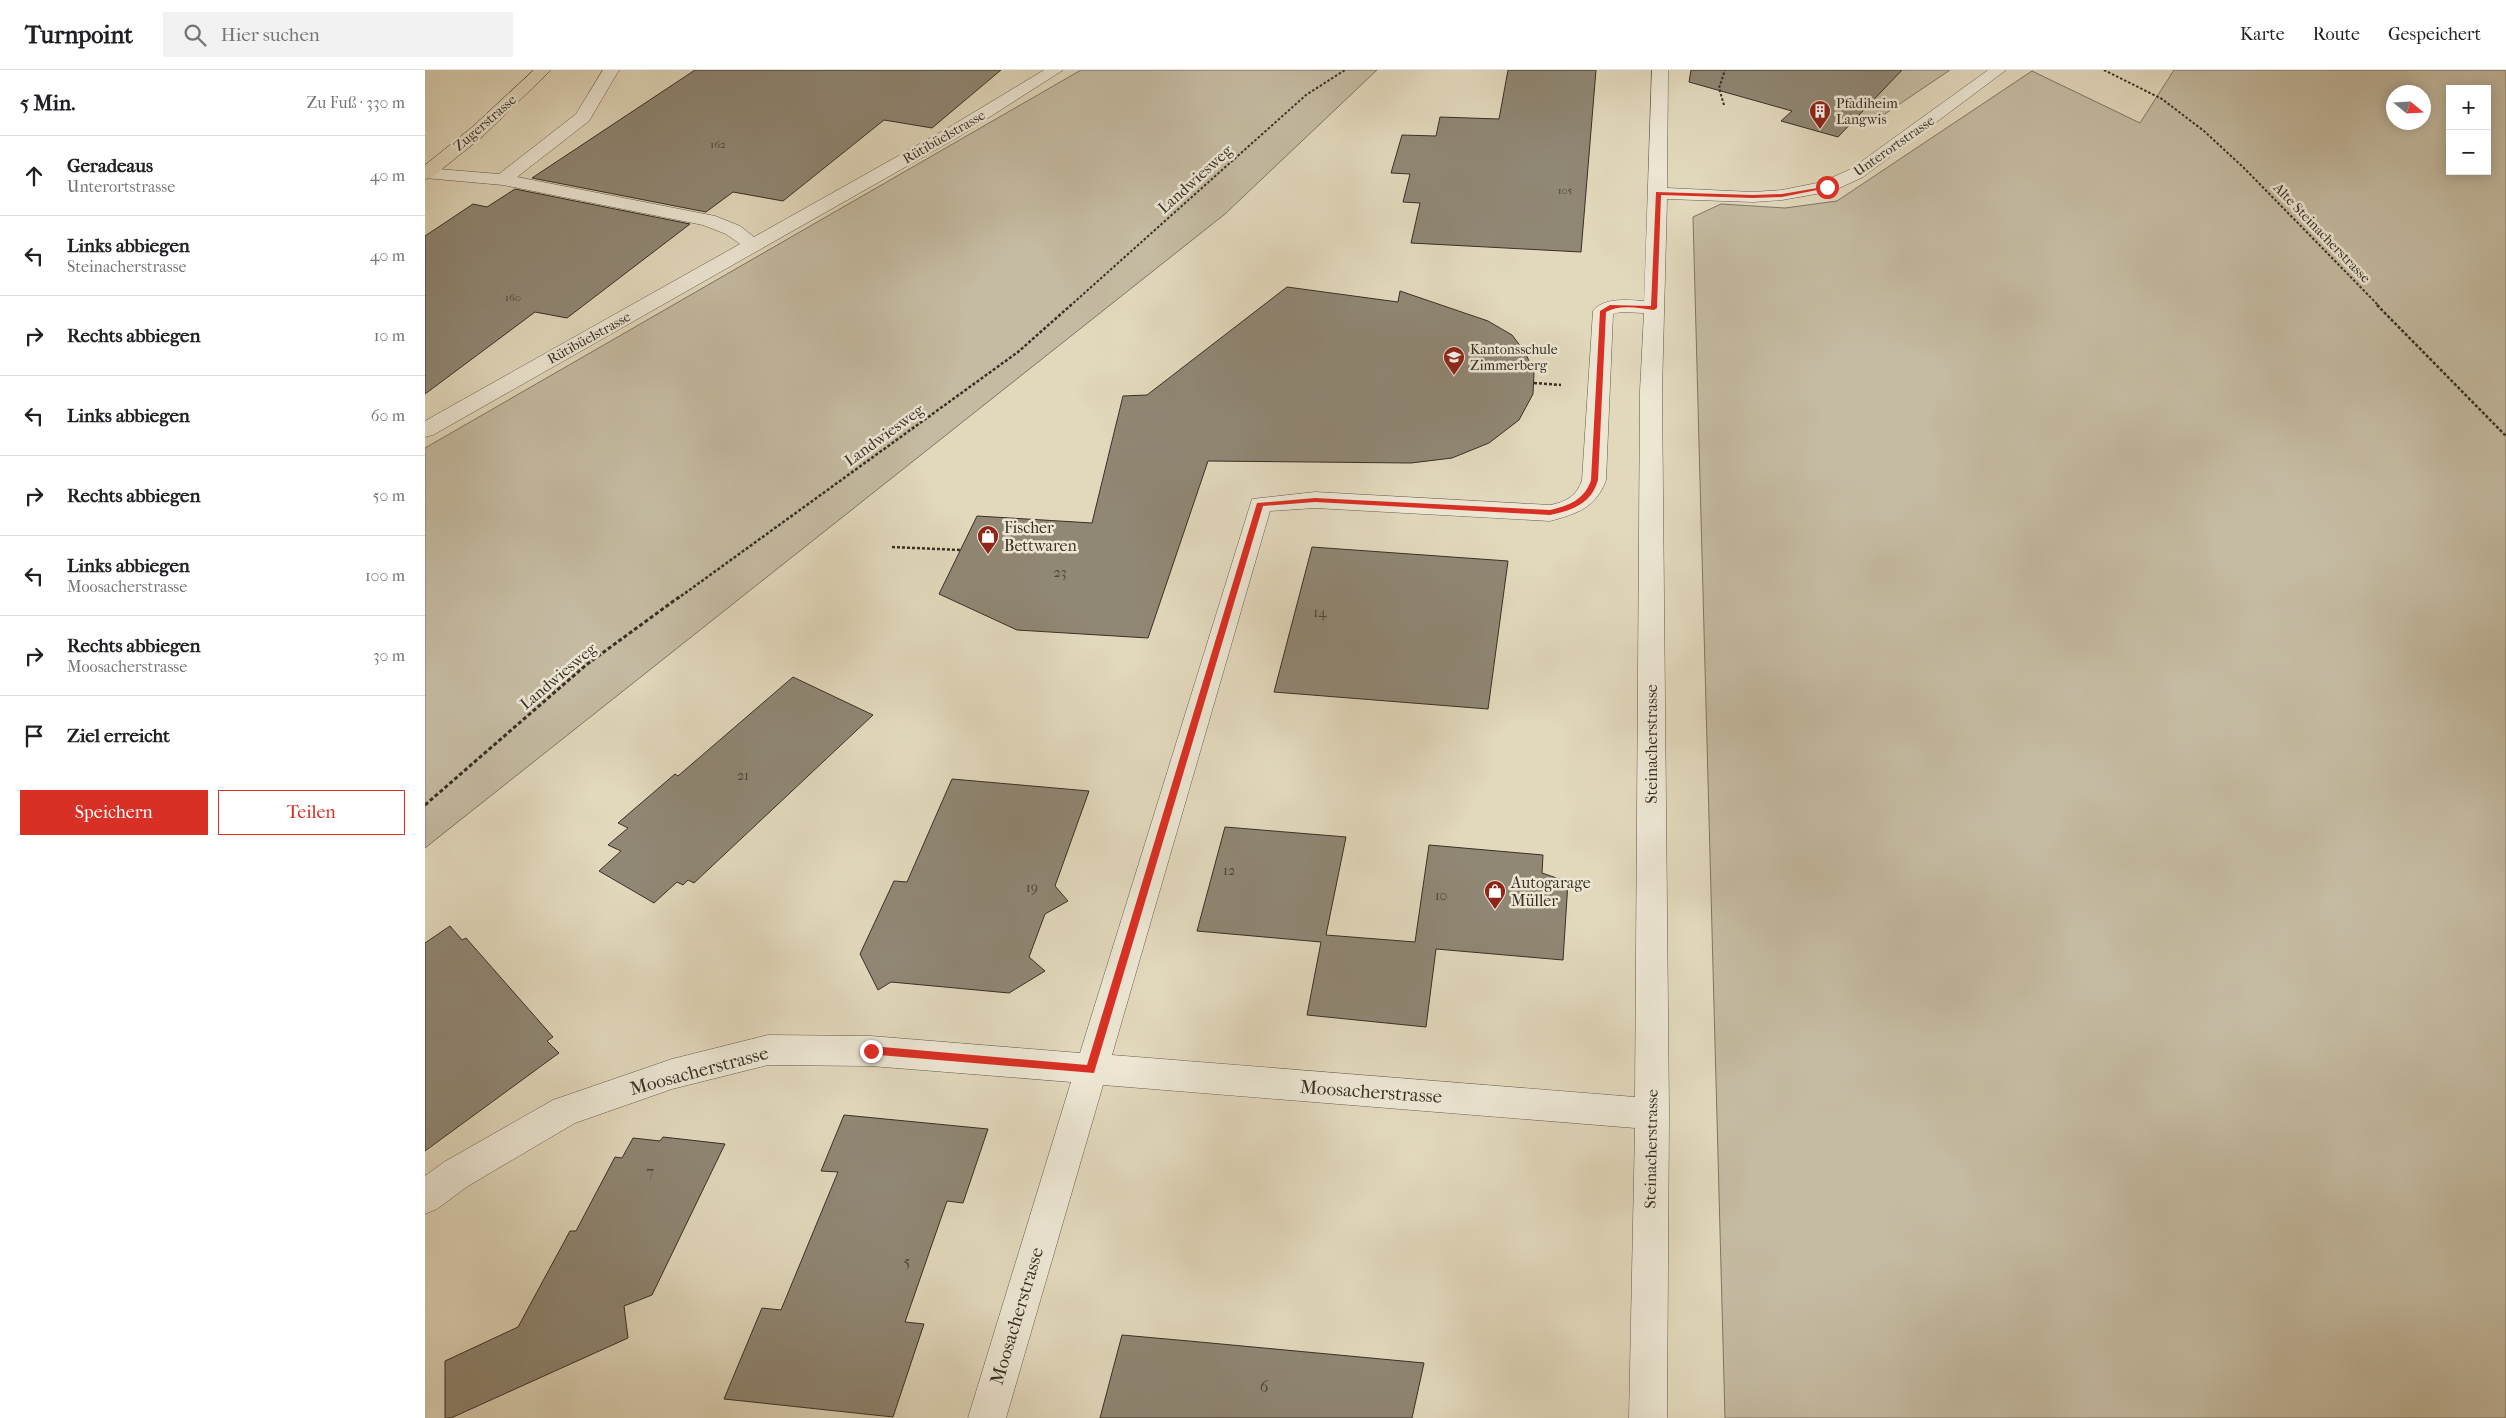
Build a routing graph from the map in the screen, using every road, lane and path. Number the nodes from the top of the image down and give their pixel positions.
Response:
1 (543, 70) edge
2 (611, 70) edge
3 (1055, 70) edge
4 (1345, 70) edge
5 (1659, 70) edge
6 (1725, 70) edge
7 (1998, 70) edge
8 (2104, 70) edge
9 (1724, 105) dead end
10 (425, 173) edge
11 (503, 180) junction
12 (1658, 193) junction
13 (753, 245) junction
14 (1654, 308) junction
15 (425, 430) edge
16 (2506, 436) edge
17 (892, 546) dead end
18 (960, 550) dead end
19 (425, 805) edge
20 (1091, 1070) junction
21 (1652, 1114) junction
22 (425, 1197) edge
23 (987, 1418) edge
24 (1648, 1418) edge

1 - 10 main road, Zugerstrasse
2 - 11 street
3 - 13 street, Rütibüelstrasse
4 - 19 path, Landwiesweg
5 - 12 street, Steinacherstrasse
6 - 9 path
7 - 12 street, Unterortstrasse
8 - 16 path, Alte Steinacherstrasse
10 - 11 street
11 - 13 street
12 - 14 street, Steinacherstrasse
13 - 15 street, Rütibüelstrasse
14 - 20 street, Moosacherstrasse
14 - 21 street, Steinacherstrasse
17 - 18 path
20 - 21 street, Moosacherstrasse
20 - 22 street, Moosacherstrasse
20 - 23 street, Moosacherstrasse
21 - 24 street, Steinacherstrasse

